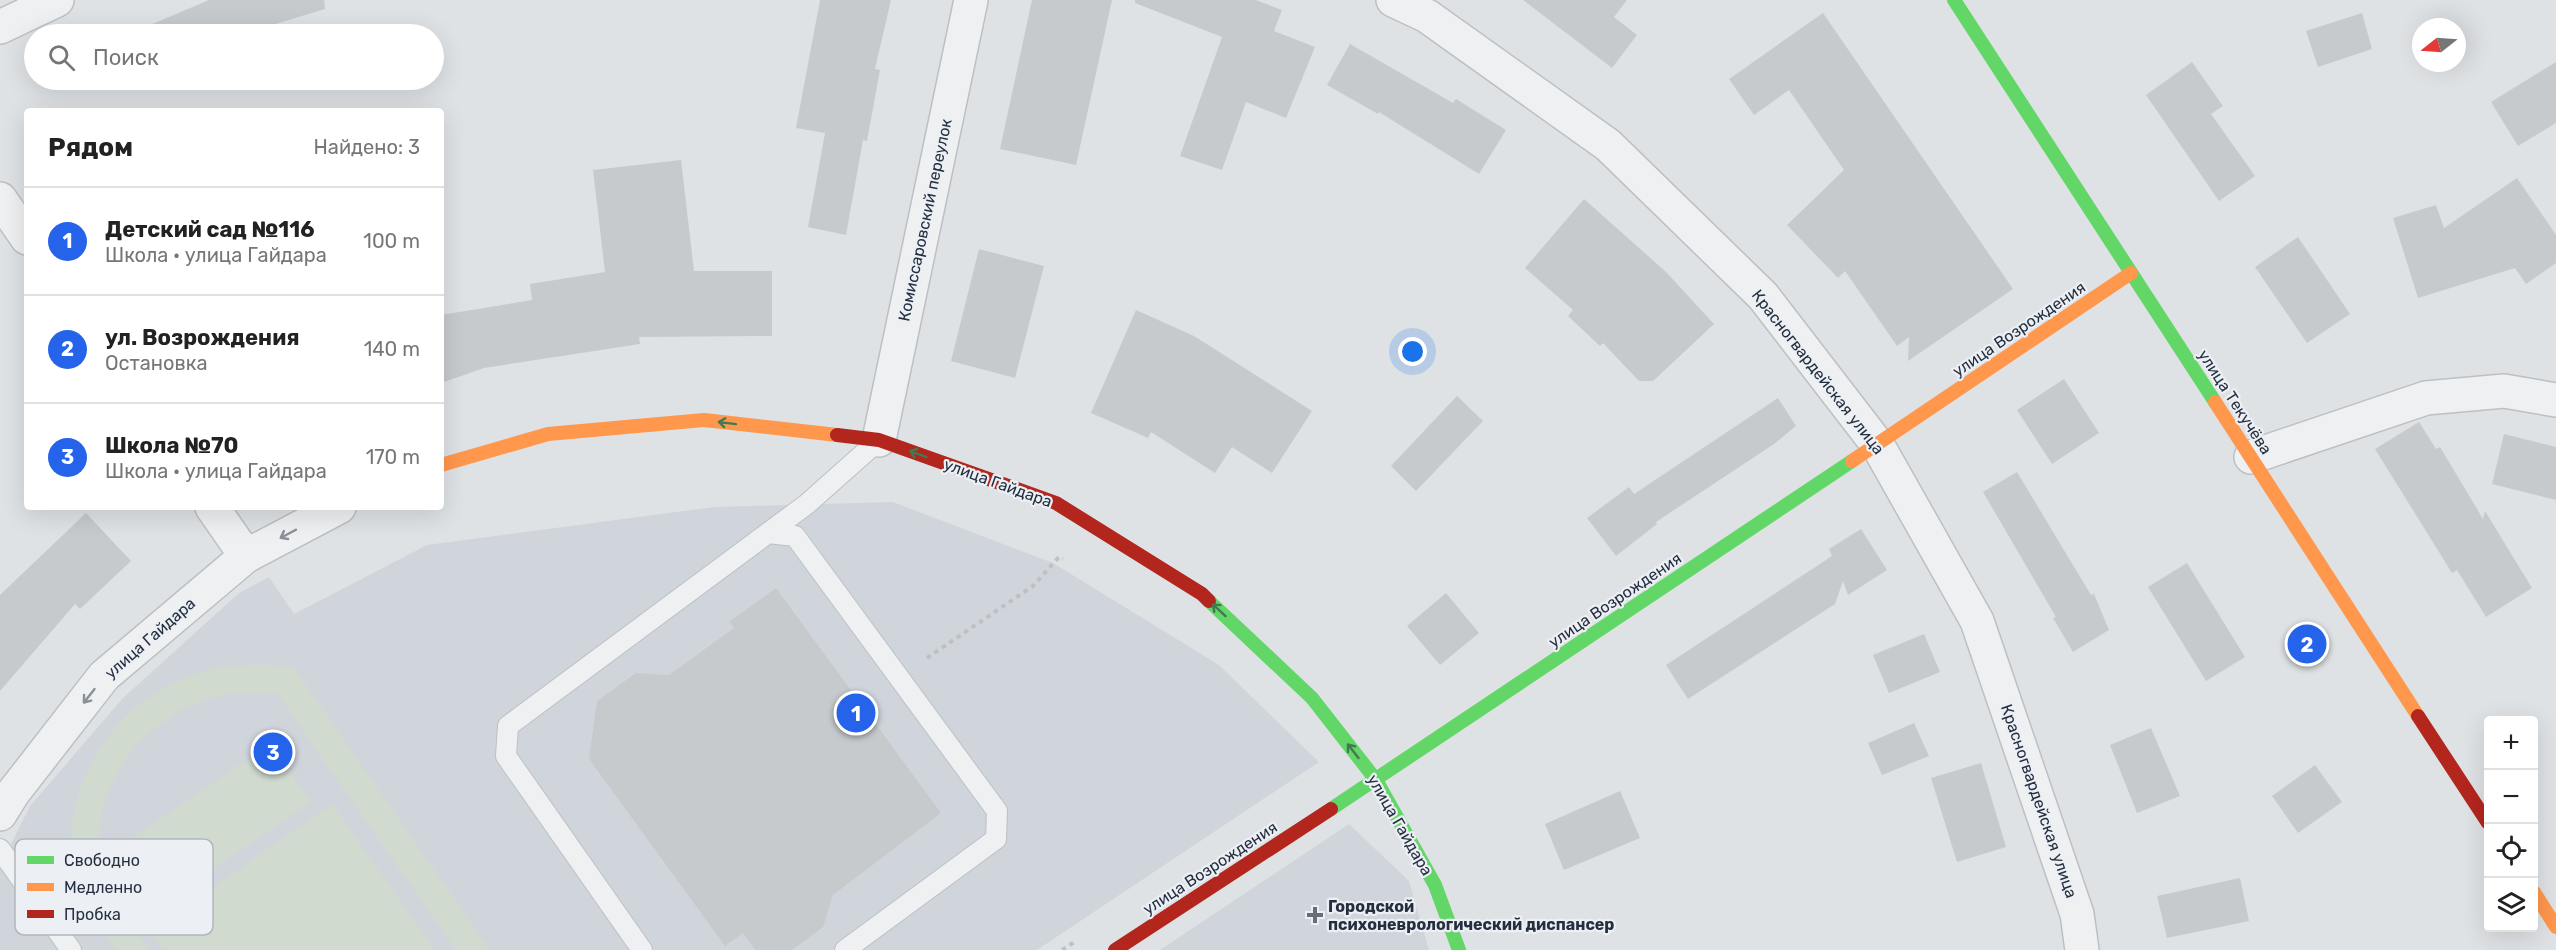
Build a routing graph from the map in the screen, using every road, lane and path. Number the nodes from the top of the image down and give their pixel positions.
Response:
1 (57, 0) edge
2 (971, 0) edge
3 (1394, 0) edge
4 (1954, 0) edge
5 (0, 27) edge
6 (0, 199) edge
7 (24, 234) edge
8 (2131, 273) junction
9 (2556, 400) edge
10 (879, 441) junction
11 (1877, 444) junction
12 (2251, 458) junction
13 (444, 464) edge
14 (214, 510) edge
15 (333, 510) edge
16 (768, 533) junction
17 (246, 556) junction
18 (1069, 562) dead end
19 (898, 677) junction
20 (1376, 780) junction
21 (0, 814) edge
22 (2484, 817) edge
23 (0, 849) edge
24 (15, 870) edge
25 (2538, 898) edge
26 (2556, 927) edge
27 (60, 935) edge
28 (71, 950) edge
29 (642, 950) edge
30 (844, 950) edge
31 (1115, 950) edge
32 (1459, 950) edge
33 (2082, 950) edge

1 - 5 street
2 - 10 street, Комиссаровский переулок
3 - 11 street, Красногвардейская улица
4 - 8 street, улица Текучёва
6 - 7 street
8 - 11 street, улица Возрождения
8 - 12 street, улица Текучёва
9 - 12 street
10 -> 13 street, улица Гайдара
10 - 16 lane
20 -> 10 street, улица Гайдара
11 - 20 street, улица Возрождения
11 - 33 street, Красногвардейская улица
12 - 22 street, улица Текучёва
14 - 17 street
15 -> 17 street, улица Гайдара
16 - 19 lane
16 - 29 lane
17 -> 21 street, улица Гайдара
18 - 19 path
19 - 30 lane
20 - 31 street, улица Возрождения
20 - 32 street, улица Гайдара
23 - 24 lane
25 - 26 street
27 - 28 lane

